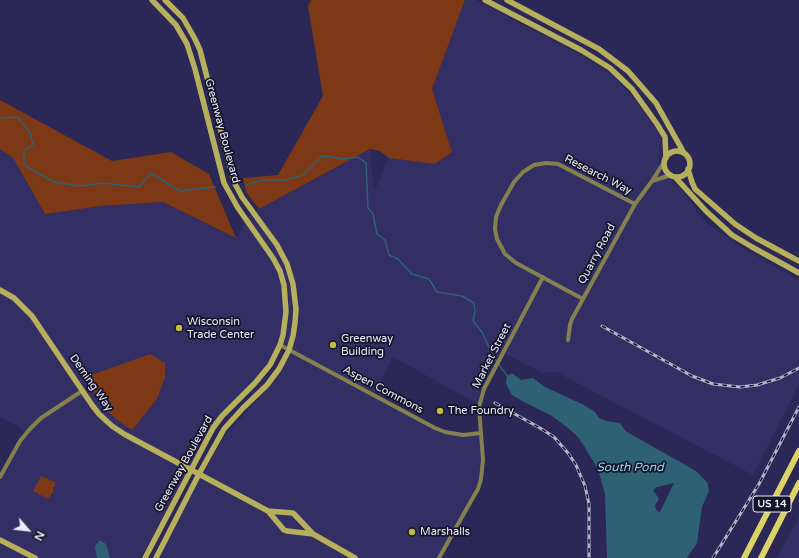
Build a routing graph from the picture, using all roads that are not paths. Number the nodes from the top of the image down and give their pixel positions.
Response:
1 (152, 0) edge
2 (165, 0) edge
3 (485, 0) edge
4 (507, 0) edge
5 (684, 153) junction
6 (665, 160) junction
7 (688, 169) junction
8 (673, 176) junction
9 (652, 181) junction
10 (634, 204) junction
11 (799, 261) edge
12 (799, 273) edge
13 (544, 277) junction
14 (0, 290) edge
15 (583, 299) junction
16 (568, 340) dead end
17 (280, 346) junction
18 (289, 350) junction
19 (82, 391) junction
20 (481, 433) junction
21 (799, 451) edge
22 (190, 470) junction
23 (199, 474) junction
24 (0, 478) edge
25 (799, 483) edge
26 (268, 511) junction
27 (313, 534) junction
28 (0, 540) edge
29 (35, 558) edge
30 (145, 558) edge
31 (156, 558) edge
32 (355, 558) edge
33 (439, 558) edge
34 (744, 558) edge
35 (761, 558) edge

1 - 17 street, Greenway Boulevard
2 - 18 street, Greenway Boulevard
3 - 6 street
4 - 5 street
5 - 6 street
5 - 7 street
6 - 8 street
6 - 9 street, Quarry Road
7 - 8 street
7 - 11 street
8 - 9 street
8 - 12 street
9 - 10 street, Quarry Road
10 - 13 street, Research Way
10 - 15 street, Quarry Road
13 - 15 street, Research Way
13 - 20 street, Market Street
14 - 19 street, Deming Way
15 - 16 street, Quarry Road
17 - 18 street, Aspen Commons
17 - 22 street, Greenway Boulevard
18 - 20 street, Aspen Commons
18 - 23 street, Greenway Boulevard
19 - 22 street, Deming Way
19 - 24 street
20 - 33 street, Market Street
21 - 34 main road, US 14
22 - 23 street, Deming Way
22 - 30 street, Greenway Boulevard
23 - 26 street, Deming Way
23 - 31 street, Greenway Boulevard
25 - 35 main road, US 14
26 - 27 street, Deming Way
26 - 27 street, Deming Way
27 - 32 street, Deming Way
28 - 29 street

